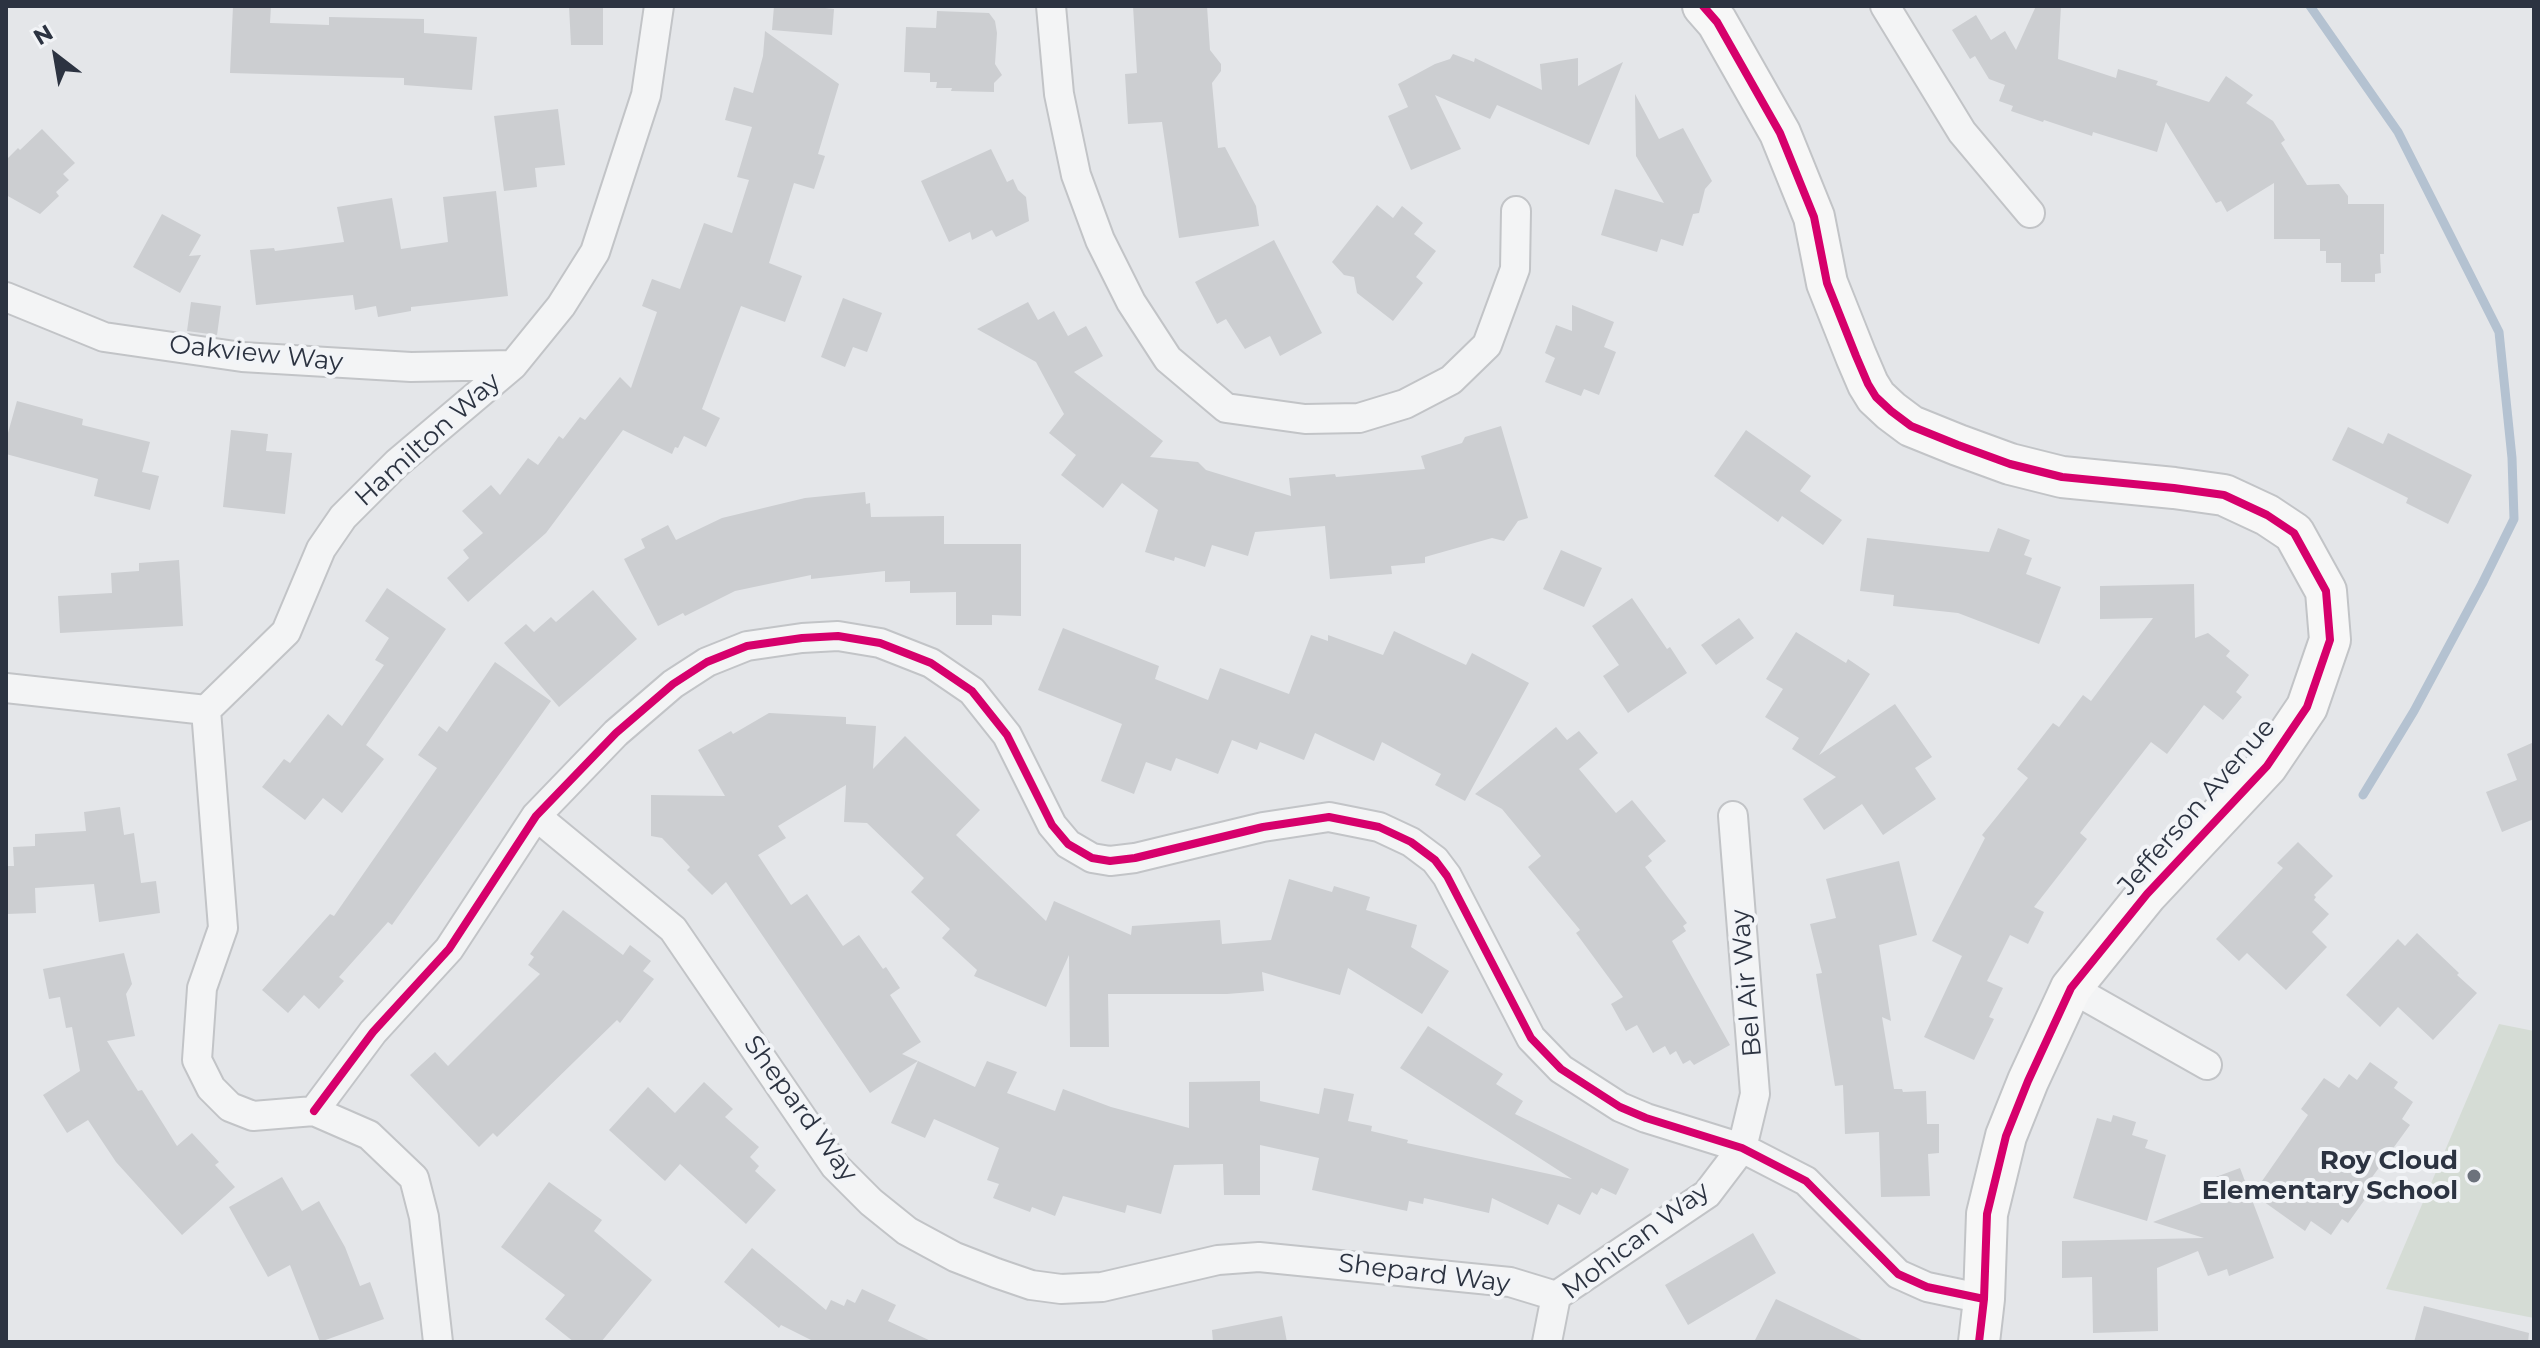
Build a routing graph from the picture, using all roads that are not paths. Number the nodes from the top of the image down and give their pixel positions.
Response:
1 (659, 6) edge
2 (1051, 6) edge
3 (1703, 6) edge
4 (1885, 6) edge
5 (1516, 211) dead end
6 (2030, 213) dead end
7 (6, 297) edge
8 (513, 365) junction
9 (6, 688) edge
10 (206, 710) junction
11 (536, 816) junction
12 (1733, 816) dead end
13 (2071, 988) junction
14 (2207, 1065) dead end
15 (314, 1111) junction
16 (1742, 1148) junction
17 (1556, 1296) junction
18 (1984, 1299) junction
19 (438, 1342) edge
20 (1547, 1342) edge
21 (1979, 1342) edge

1 - 8 street, Hamilton Way
2 - 5 street
3 - 13 street, Jefferson Avenue
4 - 6 street
7 - 8 street, Oakview Way
8 - 10 street, Hamilton Way
9 - 10 street
10 - 15 street
11 - 15 street
11 - 16 street
11 - 17 street, Shepard Way
12 - 16 street, Bel Air Way
13 - 14 street
13 - 18 street, Jefferson Avenue
15 - 19 street
16 - 17 street, Mohican Way
16 - 18 street
17 - 20 street, Mohican Way
18 - 21 street, Jefferson Avenue

